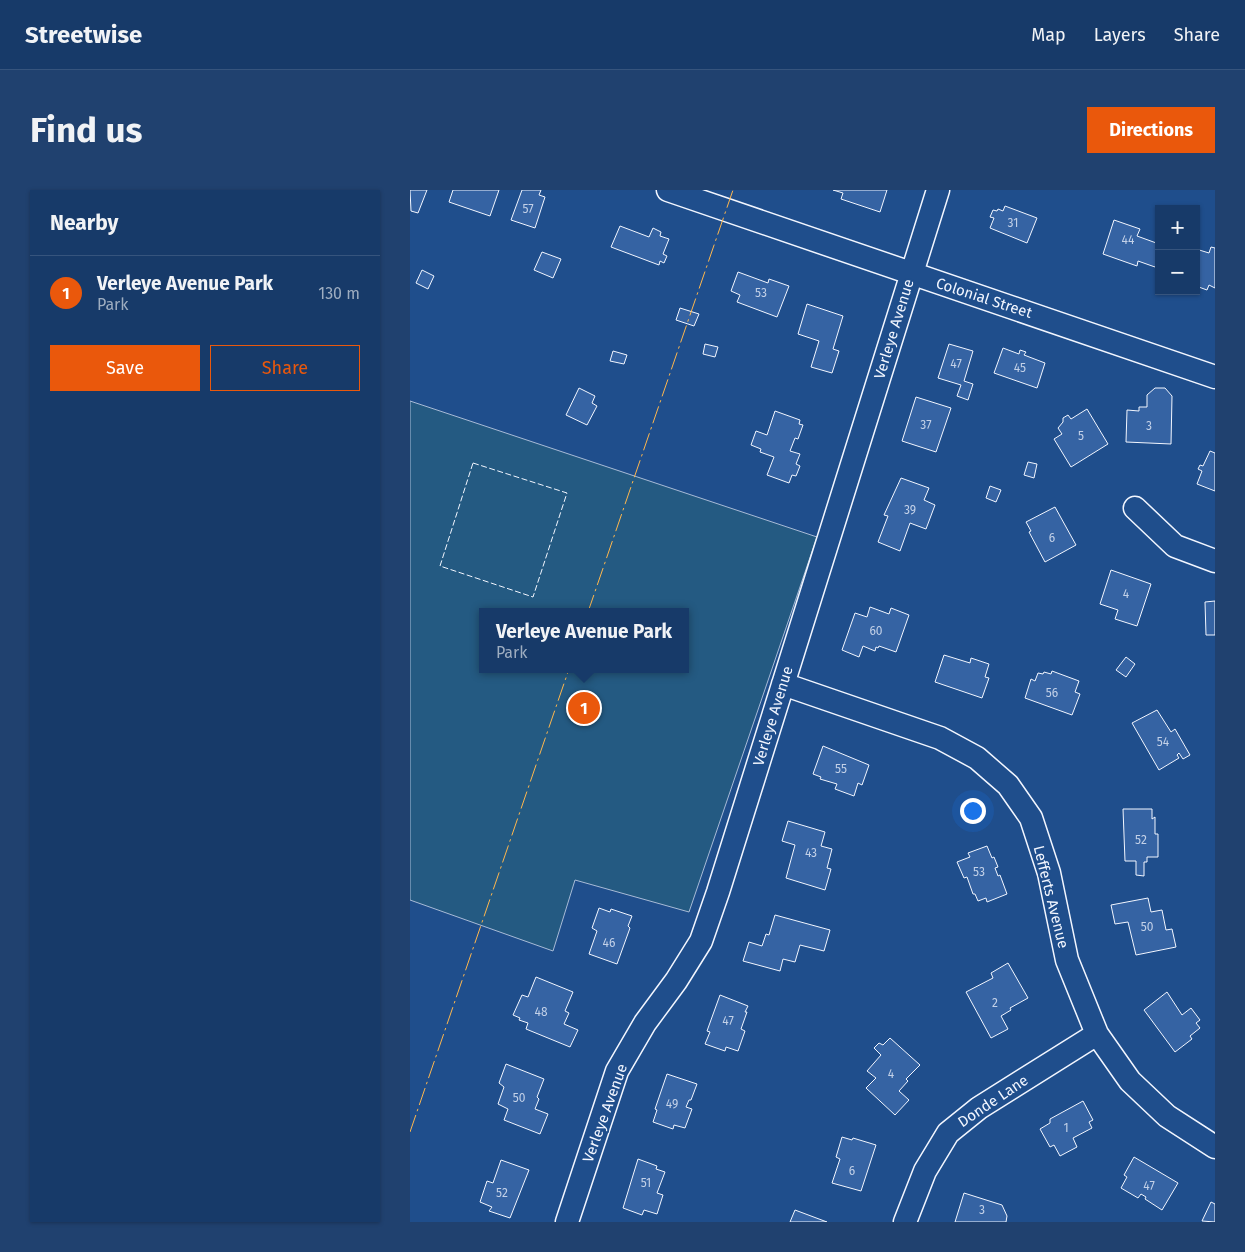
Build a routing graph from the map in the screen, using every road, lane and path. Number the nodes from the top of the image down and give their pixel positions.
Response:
1 (668, 190) edge
2 (938, 190) edge
3 (911, 274) junction
4 (1215, 377) edge
5 (1135, 508) dead end
6 (1215, 561) edge
7 (783, 684) junction
8 (1098, 1034) junction
9 (1215, 1147) edge
10 (567, 1222) edge
11 (905, 1222) edge

1 - 3 street, Colonial Street
2 - 3 street, Verleye Avenue
3 - 4 street, Colonial Street
3 - 7 street, Verleye Avenue
5 - 6 street
7 - 8 street, Lefferts Avenue
7 - 10 street, Verleye Avenue
8 - 9 street, Lefferts Avenue
8 - 11 street, Donde Lane

